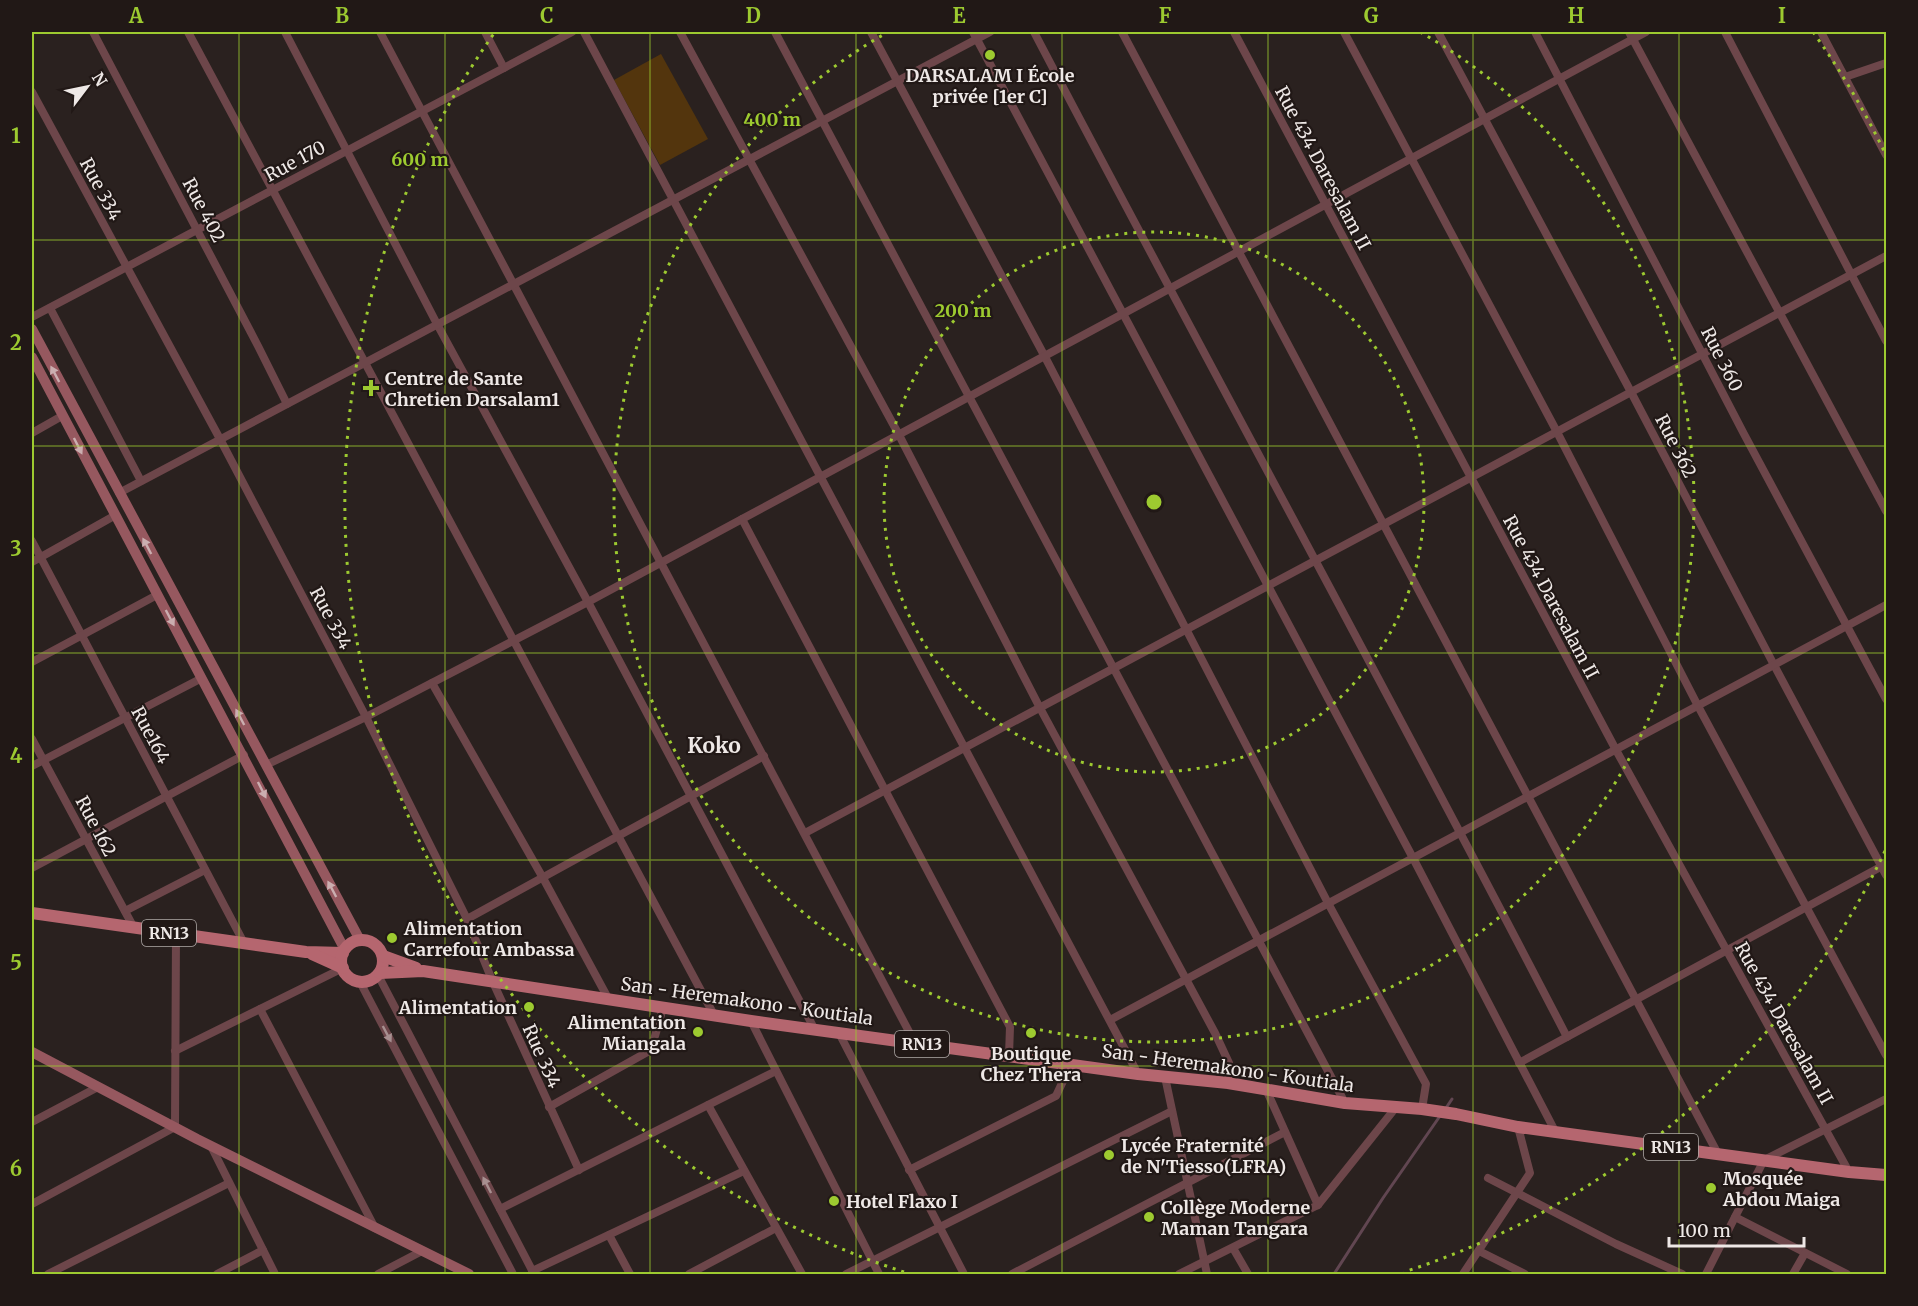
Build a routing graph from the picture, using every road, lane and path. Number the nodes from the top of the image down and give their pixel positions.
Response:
1 (93, 32) edge
2 (188, 32) edge
3 (285, 32) edge
4 (380, 32) edge
5 (485, 32) edge
6 (572, 32) edge
7 (584, 32) edge
8 (680, 32) edge
9 (775, 32) edge
10 (871, 32) edge
11 (990, 32) edge
12 (1034, 32) edge
13 (1122, 32) edge
14 (1234, 32) edge
15 (1344, 32) edge
16 (1438, 32) edge
17 (1534, 32) edge
18 (1646, 32) edge
19 (1725, 32) edge
20 (1821, 32) edge
21 (975, 35) edge
22 (1631, 35) edge
23 (1887, 63) edge
24 (504, 68) junction
25 (1845, 77) junction
26 (1560, 78) junction
27 (897, 81) junction
28 (32, 92) edge
29 (422, 111) junction
30 (1485, 118) junction
31 (822, 120) junction
32 (347, 151) junction
33 (1887, 155) edge
34 (1412, 158) junction
35 (749, 159) junction
36 (273, 190) junction
37 (673, 199) junction
38 (1326, 204) junction
39 (197, 230) junction
40 (1239, 251) junction
41 (1887, 256) edge
42 (127, 268) junction
43 (1851, 275) junction
44 (513, 284) junction
45 (1169, 289) junction
46 (50, 308) junction
47 (1781, 312) junction
48 (1122, 314) junction
49 (32, 317) edge
50 (437, 324) junction
51 (32, 329) edge
52 (1887, 341) edge
53 (1703, 354) junction
54 (1044, 356) junction
55 (32, 357) edge
56 (365, 362) junction
57 (1631, 392) junction
58 (969, 396) junction
59 (287, 404) junction
60 (63, 416) junction
61 (1557, 432) junction
62 (32, 433) edge
63 (899, 435) junction
64 (220, 439) junction
65 (820, 477) junction
66 (1471, 478) junction
67 (141, 481) junction
68 (119, 493) junction
69 (1887, 511) edge
70 (114, 516) junction
71 (742, 519) junction
72 (1384, 524) junction
73 (32, 540) edge
74 (40, 557) junction
75 (1316, 561) junction
76 (32, 562) edge
77 (660, 563) junction
78 (1268, 586) junction
79 (157, 595) junction
80 (588, 602) junction
81 (1887, 605) edge
82 (1847, 626) junction
83 (1187, 629) junction
84 (82, 635) junction
85 (514, 640) junction
86 (32, 662) edge
87 (1773, 665) junction
88 (1114, 668) junction
89 (202, 678) junction
90 (432, 683) junction
91 (1887, 699) edge
92 (1698, 706) junction
93 (1040, 708) junction
94 (366, 717) junction
95 (125, 718) junction
96 (32, 739) edge
97 (964, 748) junction
98 (1616, 750) junction
99 (244, 755) junction
100 (764, 756) junction
101 (43, 760) junction
102 (266, 765) junction
103 (32, 766) edge
104 (886, 790) junction
105 (166, 796) junction
106 (692, 796) junction
107 (1529, 796) junction
108 (1461, 832) junction
109 (805, 833) junction
110 (619, 837) junction
111 (86, 839) junction
112 (1413, 858) junction
113 (1884, 865) edge
114 (32, 868) edge
115 (205, 870) junction
116 (1887, 875) edge
117 (543, 878) junction
118 (1328, 903) junction
119 (1807, 907) junction
120 (124, 911) junction
121 (32, 914) edge
122 (467, 919) junction
123 (134, 928) junction
124 (176, 933) junction
125 (360, 940) junction
126 (1259, 940) junction
127 (244, 943) junction
128 (306, 951) junction
129 (344, 951) junction
130 (1726, 951) junction
131 (382, 956) junction
132 (343, 968) junction
133 (423, 971) junction
134 (379, 974) junction
135 (492, 980) junction
136 (1185, 980) junction
137 (360, 982) junction
138 (1637, 999) junction
139 (609, 1000) junction
140 (663, 1008) junction
141 (260, 1009) junction
142 (714, 1015) junction
143 (1110, 1020) junction
144 (751, 1021) junction
145 (814, 1030) junction
146 (839, 1033) junction
147 (1567, 1037) junction
148 (915, 1044) junction
149 (175, 1050) junction
150 (32, 1052) edge
151 (1009, 1055) junction
152 (1887, 1055) edge
153 (1519, 1063) junction
154 (1071, 1064) junction
155 (776, 1071) junction
156 (1138, 1074) junction
157 (1165, 1077) junction
158 (1228, 1083) junction
159 (98, 1087) junction
160 (1266, 1089) junction
161 (1887, 1099) edge
162 (1345, 1103) junction
163 (708, 1105) junction
164 (1397, 1106) junction
165 (549, 1107) junction
166 (1422, 1109) junction
167 (1172, 1111) junction
168 (32, 1122) edge
169 (175, 1127) junction
170 (1518, 1127) junction
171 (1826, 1130) junction
172 (1555, 1131) junction
173 (1285, 1132) junction
174 (211, 1146) junction
175 (1718, 1154) junction
176 (1764, 1160) junction
177 (579, 1170) junction
178 (909, 1170) junction
179 (744, 1171) junction
180 (1849, 1172) junction
181 (1887, 1175) edge
182 (1488, 1178) dead end
183 (229, 1183) junction
184 (1186, 1184) junction
185 (1517, 1193) junction
186 (32, 1204) edge
187 (1318, 1205) junction
188 (500, 1209) junction
189 (1735, 1217) junction
190 (939, 1227) junction
191 (375, 1228) junction
192 (776, 1228) junction
193 (609, 1235) junction
194 (1233, 1248) junction
195 (263, 1250) junction
196 (422, 1251) junction
197 (1479, 1251) junction
198 (1805, 1253) junction
199 (872, 1261) junction
200 (1204, 1262) junction
201 (533, 1273) edge
202 (48, 1275) edge
203 (217, 1275) edge
204 (275, 1275) edge
205 (378, 1275) edge
206 (469, 1275) edge
207 (513, 1275) edge
208 (630, 1275) edge
209 (689, 1275) edge
210 (802, 1275) edge
211 (846, 1275) edge
212 (879, 1275) edge
213 (963, 1275) edge
214 (1012, 1275) edge
215 (1179, 1275) edge
216 (1207, 1275) edge
217 (1248, 1275) edge
218 (1463, 1275) edge
219 (1525, 1275) edge
220 (1682, 1275) edge
221 (1706, 1275) edge
222 (1793, 1275) edge
223 (1848, 1275) edge

1 - 39 street, Rue 402
2 - 36 street
3 - 32 street
4 - 29 street
5 - 24 street
6 - 24 street, Rue 170
7 - 37 street
8 - 35 street
9 - 31 street
10 - 27 street
11 - 21 street
12 - 45 street
13 - 40 street
14 - 38 street, Rue 434 Daresalam II
15 - 34 street
16 - 30 street, Rue 362
17 - 26 street, Rue 360
18 - 22 street
19 - 43 street
20 - 25 street
21 - 27 street
21 - 48 street
22 - 26 street
22 - 47 street
23 - 25 street
24 - 29 street, Rue 170
25 - 33 street
26 - 30 street
26 - 53 street, Rue 360
27 - 31 street
27 - 54 street
28 - 42 street, Rue 334
29 - 32 street, Rue 170
29 - 44 street
30 - 34 street
30 - 57 street, Rue 362
31 - 35 street
31 - 58 street
32 - 36 street, Rue 170
32 - 50 street
34 - 38 street
34 - 61 street
35 - 37 street
35 - 63 street
36 - 39 street, Rue 170
36 - 56 street
37 - 44 street
37 - 65 street
38 - 40 street
38 - 66 street, Rue 434 Daresalam II
39 - 42 street, Rue 170
39 - 59 street, Rue 402
40 - 45 street
40 - 72 street
41 - 43 street
42 - 46 street, Rue 170
42 - 64 street, Rue 334
43 - 47 street
43 - 52 street
44 - 50 street
44 - 77 street
45 - 48 street
45 - 75 street
46 - 49 street, Rue 170
46 - 67 street
47 - 53 street
47 - 69 street
48 - 54 street
48 - 78 street
50 - 56 street
50 - 80 street
68 -> 51 main road
53 - 57 street
53 - 82 street, Rue 360
54 - 58 street
54 - 83 street
55 - 60 main road
56 - 59 street
56 - 85 street
57 - 61 street
57 - 87 street, Rue 362
58 - 63 street
58 - 88 street
59 - 64 street
60 - 62 street
60 -> 70 main road
61 - 66 street
61 - 92 street
63 - 65 street
63 - 93 street
64 - 67 street
64 - 94 street, Rue 334
65 - 71 street
65 - 97 street
66 - 72 street
66 - 98 street, Rue 434 Daresalam II
67 - 68 street
102 -> 68 main road
70 - 74 street
70 - 79 main road
71 - 77 street
71 - 104 street
72 - 75 street
72 - 107 street
73 - 74 street, Rue164
74 - 76 street
74 - 84 street, Rue164
75 - 78 street
75 - 108 street
77 - 80 street
77 - 100 street
78 - 83 street
78 - 112 street
79 - 84 street
79 -> 89 main road
80 - 85 street
80 - 106 street
81 - 82 street
82 - 87 street
82 - 91 street, Rue 360
83 - 88 street
83 - 118 street
84 - 86 street
84 - 95 street, Rue164
85 - 90 street
85 - 110 street
87 - 92 street
87 - 113 street, Rue 362
88 - 93 street
88 - 126 street
89 - 95 street
89 - 99 main road
90 - 94 street
90 - 117 street
92 - 98 street
92 - 119 street
93 - 97 street
93 - 136 street
94 - 102 street
94 - 122 street, Rue 334
95 - 101 street
95 - 105 street, Rue164
96 - 101 street, Rue 162
97 - 104 street
97 - 143 street
98 - 107 street
98 - 130 street, Rue 434 Daresalam II
99 - 105 street
99 -> 129 main road
100 - 106 street
100 - 109 street
101 - 103 street
101 - 111 street, Rue 162
125 -> 102 main road
104 - 109 street
104 - 151 street
105 - 111 street
105 - 115 street, Rue164
106 - 110 street
106 - 145 street
107 - 108 street
107 - 138 street
108 - 112 street
108 - 147 street
109 - 148 street
110 - 117 street
110 - 142 street
111 - 114 street
111 - 120 street, Rue 162
112 - 118 street
112 - 153 street
113 - 116 street, Rue 362
113 - 119 street
115 - 120 street
115 - 127 street, Rue164
117 - 122 street
117 - 139 street
118 - 126 street
118 - 166 street
119 - 130 street
119 - 152 street
120 - 123 street, Rue 162
121 - 123 main road, RN13
122 - 135 street, Rue 334
123 - 124 main road, RN13
124 - 127 main road, RN13
124 - 149 street
125 - 129 main road
125 - 131 main road
126 - 136 street
126 - 162 street
127 - 128 main road, RN13
128 - 129 main road, RN13
128 - 132 main road, RN13
129 - 132 main road
130 - 138 street
130 - 171 street, Rue 434 Daresalam II
131 - 133 main road, RN13
131 - 134 main road
132 - 137 main road
132 - 141 street
133 - 134 main road, RN13
133 - 135 main road, San - Heremakono - Koutiala / RN13
134 - 137 main road
188 -> 134 street
135 - 139 main road, San - Heremakono - Koutiala / RN13
135 - 165 street, Rue 334
136 - 143 street
136 - 158 street
137 -> 207 street
138 - 147 street
138 - 175 street
139 - 140 main road, San - Heremakono - Koutiala / RN13
140 - 142 main road, San - Heremakono - Koutiala / RN13
140 - 165 street
141 - 149 street
141 - 191 street
142 - 144 main road, San - Heremakono - Koutiala / RN13
143 - 156 street
144 - 145 main road, San - Heremakono - Koutiala / RN13
144 - 155 street
145 - 146 main road, San - Heremakono - Koutiala / RN13
146 - 148 main road, San - Heremakono - Koutiala / RN13
146 - 178 street
147 - 153 street
148 - 151 main road, San - Heremakono - Koutiala / RN13
149 - 169 street
150 - 159 main road
151 - 154 main road, San - Heremakono - Koutiala / RN13
153 - 172 street
154 - 156 main road, San - Heremakono - Koutiala / RN13
154 - 178 street
155 - 163 street
155 - 199 street
156 - 157 main road, San - Heremakono - Koutiala / RN13
157 - 158 main road, San - Heremakono - Koutiala / RN13
157 - 167 street
158 - 160 main road, San - Heremakono - Koutiala / RN13
159 - 168 street
159 - 169 main road
160 - 162 main road, San - Heremakono - Koutiala / RN13
160 - 173 street
161 - 171 street
162 - 164 main road, San - Heremakono - Koutiala / RN13
163 - 177 street
163 - 179 street
164 - 166 main road, San - Heremakono - Koutiala / RN13
164 - 187 street
165 - 177 street, Rue 334
166 - 170 main road, RN13
167 - 184 street
167 - 190 street
169 - 174 main road
169 - 186 street
170 - 172 main road, RN13
170 - 185 street
171 - 176 street
171 - 180 street, Rue 434 Daresalam II
172 - 175 main road, RN13
173 - 184 street
173 - 187 street
174 - 183 street
174 - 191 main road
175 - 176 main road, RN13
176 - 180 main road, RN13
176 - 189 street
177 - 188 street
178 - 190 street
179 - 192 street
179 - 193 street
180 - 181 main road, RN13
182 - 185 street
183 - 195 street
183 - 202 street
184 - 200 street
184 - 214 street
185 - 197 street
185 - 220 street
187 - 194 street
188 - 201 street
189 - 198 street
189 - 221 street
190 - 199 street
190 - 213 street
191 - 196 main road
192 - 209 street
192 - 210 street
193 - 201 street
193 - 208 street
194 - 200 street
194 - 217 street
195 - 203 street
195 - 204 street
196 - 205 street
196 - 206 main road
197 - 218 street
197 - 219 street
198 - 222 street
198 - 223 street
199 - 211 street
199 - 212 street
200 - 215 street
200 - 216 street

